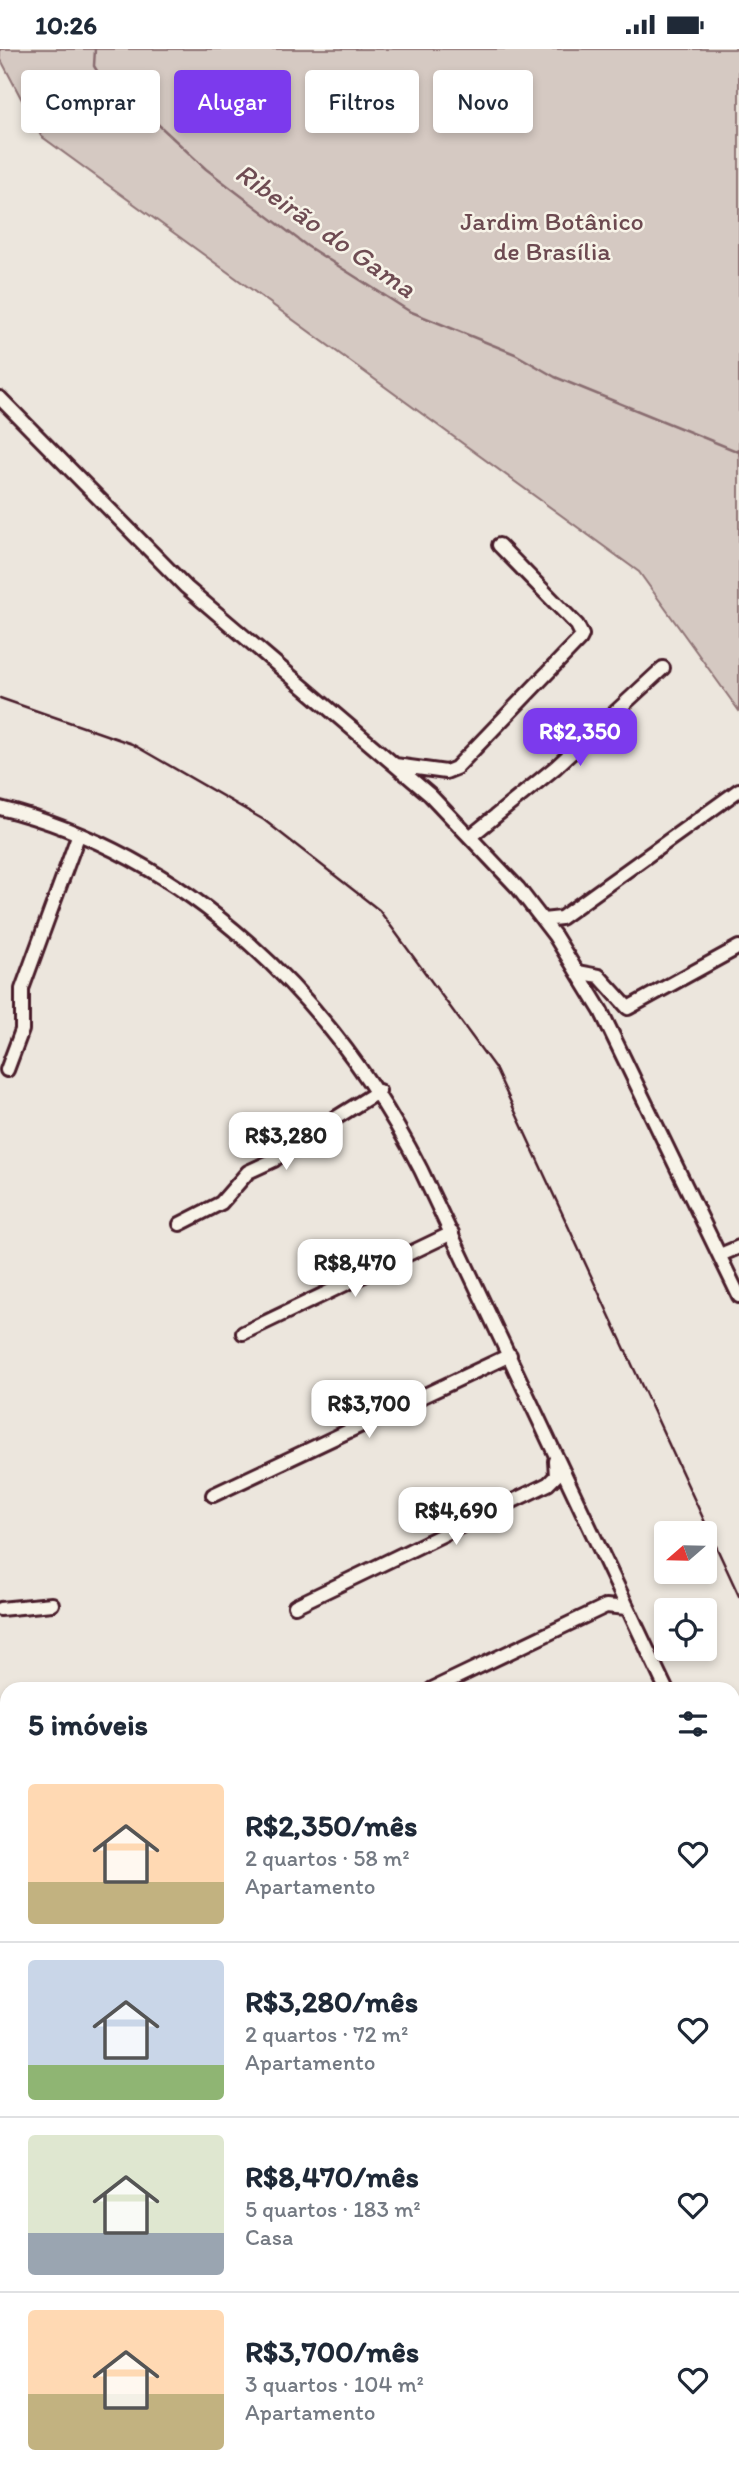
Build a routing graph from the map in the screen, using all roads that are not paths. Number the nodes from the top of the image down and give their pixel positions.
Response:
1 (0, 398) edge
2 (499, 545) dead end
3 (663, 668) dead end
4 (394, 765) junction
5 (739, 790) edge
6 (0, 809) edge
7 (78, 836) junction
8 (471, 836) junction
9 (561, 918) junction
10 (543, 920) junction
11 (555, 936) junction
12 (739, 947) edge
13 (578, 972) junction
14 (7, 1070) dead end
15 (379, 1091) junction
16 (180, 1224) dead end
17 (452, 1233) junction
18 (739, 1247) edge
19 (720, 1255) junction
20 (739, 1296) edge
21 (243, 1333) dead end
22 (510, 1355) junction
23 (552, 1449) junction
24 (213, 1495) dead end
25 (617, 1587) junction
26 (52, 1604) dead end
27 (295, 1606) dead end
28 (606, 1606) junction
29 (627, 1608) junction
30 (0, 1609) edge
31 (447, 1682) edge
32 (663, 1682) edge

1 - 4 street
2 - 4 street
3 - 8 street
4 - 8 street
5 - 9 street
6 - 7 street
7 - 14 street
7 - 15 street
8 - 10 street
9 - 10 street
9 - 11 street
10 - 11 street
11 - 13 street
12 - 13 street
13 - 19 street
15 - 16 street
15 - 17 street
17 - 21 street
17 - 22 street
18 - 19 street
19 - 20 street
22 - 23 street
22 - 24 street
23 - 25 street
23 - 27 street
25 - 28 street
25 - 29 street
26 - 30 street
28 - 29 street
28 - 31 street
29 - 32 street

